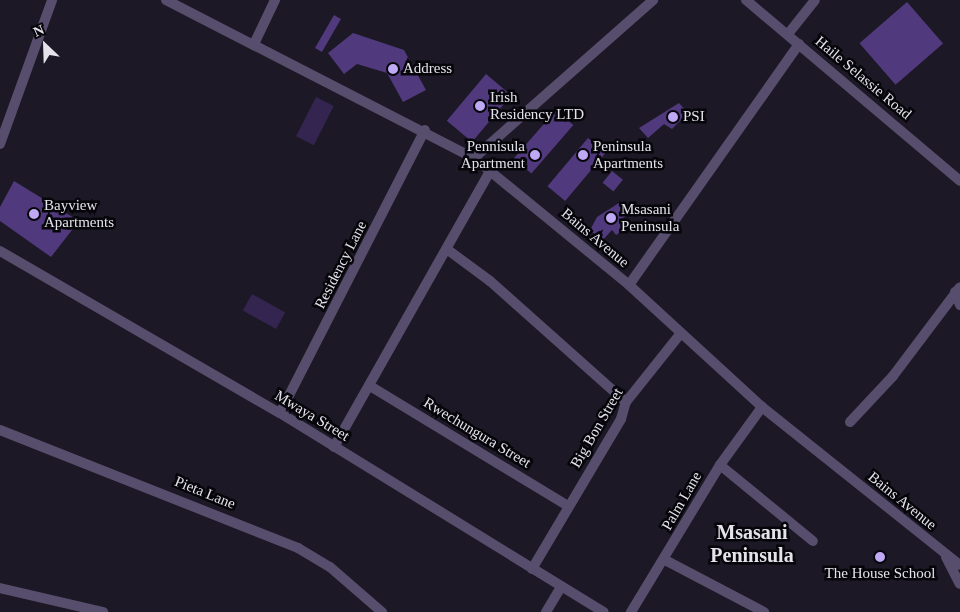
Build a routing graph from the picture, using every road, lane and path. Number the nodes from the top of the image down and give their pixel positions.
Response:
1 (52, 0) edge
2 (166, 0) edge
3 (275, 0) edge
4 (653, 0) edge
5 (746, 0) edge
6 (815, 0) edge
7 (788, 34) junction
8 (254, 44) junction
9 (799, 44) junction
10 (425, 130) junction
11 (0, 144) edge
12 (474, 158) junction
13 (491, 170) junction
14 (960, 181) edge
15 (448, 250) junction
16 (0, 251) edge
17 (629, 285) junction
18 (958, 290) edge
19 (960, 305) edge
20 (681, 333) junction
21 (370, 386) junction
22 (626, 402) junction
23 (762, 407) junction
24 (280, 413) junction
25 (850, 422) dead end
26 (0, 430) edge
27 (334, 447) junction
28 (720, 465) junction
29 (568, 506) junction
30 (813, 541) dead end
31 (944, 554) junction
32 (665, 560) junction
33 (960, 565) edge
34 (532, 569) junction
35 (960, 584) edge
36 (561, 587) junction
37 (0, 588) edge
38 (103, 612) edge
39 (382, 612) edge
40 (546, 612) edge
41 (604, 612) edge
42 (632, 612) edge
43 (764, 612) edge

1 - 11 street
2 - 8 street, Bains Avenue
3 - 8 street
4 - 12 street
5 - 7 street, Haile Selassie Road
6 - 7 street
7 - 9 street, Haile Selassie Road
8 - 10 street, Bains Avenue
9 - 14 street, Haile Selassie Road
9 - 17 street
10 - 12 street, Bains Avenue
10 - 24 street, Residency Lane
12 - 13 street, Bains Avenue
13 - 15 street
13 - 17 street, Bains Avenue
15 - 21 street
15 - 22 street
16 - 24 street, Mwaya Street
17 - 20 street, Bains Avenue
18 - 19 street
18 - 25 street
20 - 22 street, Big Bon Street
20 - 23 street, Bains Avenue
21 - 27 street
21 - 29 street, Rwechungura Street
22 - 29 street, Big Bon Street
23 - 28 street, Palm Lane
23 - 31 street, Bains Avenue
24 - 27 street, Mwaya Street
26 - 39 street, Pieta Lane
27 - 34 street, Mwaya Street
28 - 30 street
28 - 32 street, Palm Lane
29 - 34 street, Big Bon Street
31 - 33 street, Bains Avenue
31 - 35 street
32 - 42 street, Palm Lane
32 - 43 street
34 - 36 street, Mwaya Street
36 - 40 street
36 - 41 street, Mwaya Street
37 - 38 street

